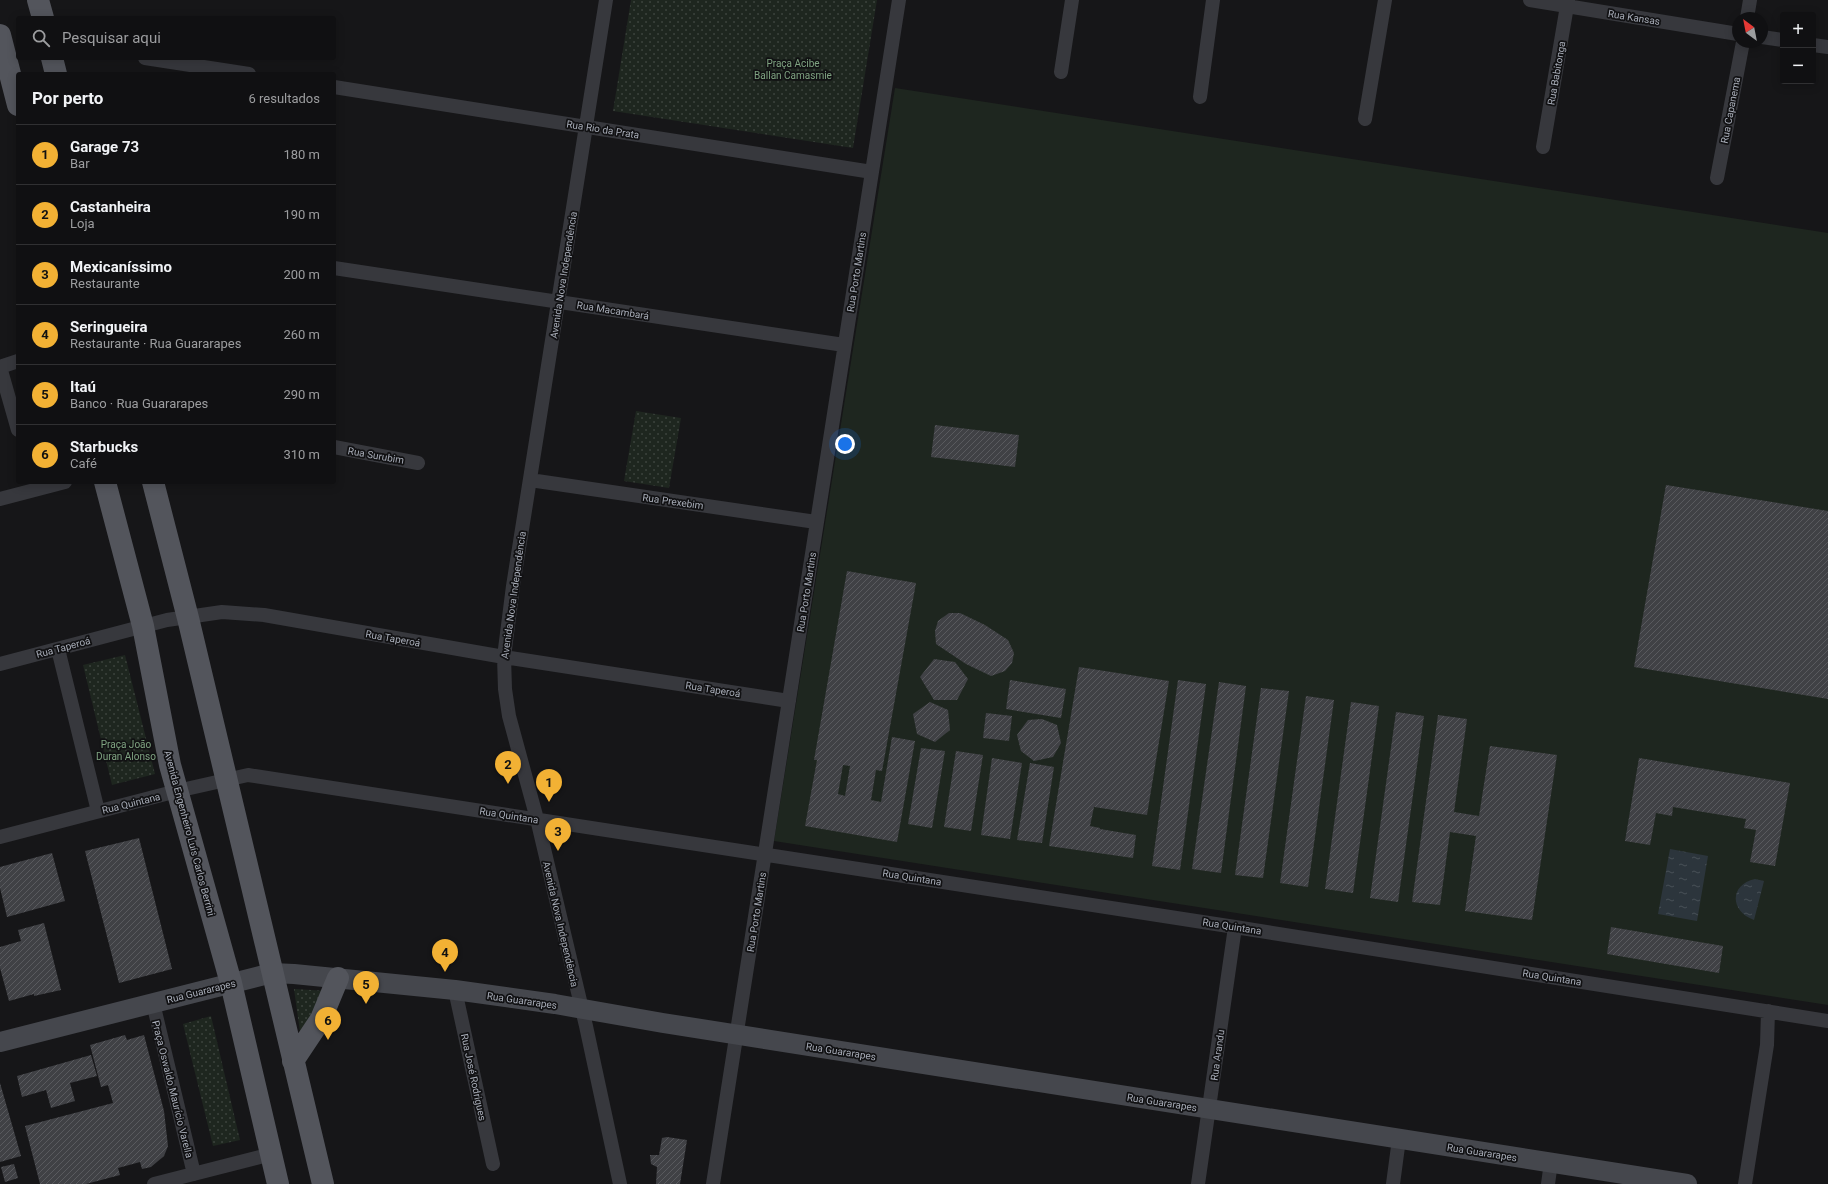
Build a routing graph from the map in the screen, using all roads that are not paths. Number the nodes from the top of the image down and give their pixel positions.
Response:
1 (38, 0) edge
2 (606, 0) edge
3 (899, 0) edge
4 (1072, 0) edge
5 (1213, 0) edge
6 (1385, 0) edge
7 (1530, 0) edge
8 (1750, 0) edge
9 (1568, 3) edge
10 (1748, 12) edge
11 (42, 16) edge
12 (1732, 33) edge
13 (0, 35) edge
14 (1768, 38) edge
15 (1780, 40) edge
16 (1816, 45) edge
17 (1828, 47) edge
18 (1742, 48) edge
19 (52, 60) edge
20 (158, 60) edge
21 (56, 72) edge
22 (236, 72) edge
23 (1061, 72) dead end
24 (336, 87) edge
25 (16, 97) edge
26 (1200, 97) dead end
27 (1365, 119) dead end
28 (586, 126) junction
29 (1543, 147) dead end
30 (872, 172) junction
31 (1717, 178) dead end
32 (336, 268) edge
33 (559, 302) junction
34 (844, 345) junction
35 (16, 362) edge
36 (0, 367) edge
37 (16, 423) edge
38 (336, 447) edge
39 (418, 462) dead end
40 (530, 480) junction
41 (49, 484) edge
42 (106, 484) edge
43 (154, 484) edge
44 (34, 486) edge
45 (0, 499) edge
46 (816, 522) junction
47 (188, 618) junction
48 (143, 626) junction
49 (58, 649) junction
50 (504, 657) junction
51 (0, 664) edge
52 (789, 700) junction
53 (226, 779) junction
54 (177, 791) junction
55 (98, 811) junction
56 (537, 819) junction
57 (0, 837) edge
58 (765, 854) junction
59 (1235, 927) junction
60 (272, 973) junction
61 (338, 978) junction
62 (231, 983) junction
63 (455, 990) junction
64 (153, 1003) junction
65 (582, 1010) junction
66 (1768, 1011) junction
67 (1785, 1014) junction
68 (1828, 1021) edge
69 (737, 1035) junction
70 (0, 1042) edge
71 (1767, 1045) junction
72 (293, 1061) junction
73 (1210, 1109) junction
74 (1400, 1139) junction
75 (272, 1154) junction
76 (1551, 1162) junction
77 (493, 1164) dead end
78 (194, 1174) junction
79 (154, 1184) edge
80 (278, 1184) edge
81 (323, 1184) edge
82 (620, 1184) edge
83 (713, 1184) edge
84 (1198, 1184) edge
85 (1392, 1184) edge
86 (1548, 1184) edge
87 (1687, 1184) edge
88 (1745, 1184) edge

1 - 11 main road
2 - 28 street, Avenida Nova Independência
3 - 30 street, Rua Porto Martins
4 - 23 street
5 - 26 street
6 - 27 street
7 - 9 street, Rua Kansas
8 - 10 street
9 - 12 street, Rua Kansas
9 - 29 street, Rua Babitonga
13 - 25 main road
14 - 15 street
16 - 17 street
18 - 31 street, Rua Capanema
19 - 21 main road
20 - 22 street
24 - 28 street, Rua Rio da Prata
28 - 30 street, Rua Rio da Prata
28 - 33 street, Avenida Nova Independência
30 - 34 street, Rua Porto Martins
32 - 33 street, Rua Macambará
33 - 34 street, Rua Macambará
33 - 40 street, Avenida Nova Independência
34 - 46 street, Rua Porto Martins
35 - 36 street
36 - 37 street
38 - 39 street, Rua Surubim
40 - 46 street, Rua Prexebim
40 - 50 street, Avenida Nova Independência
41 - 44 street
42 - 48 main road, Avenida Engenheiro Luís Carlos Berrini
43 - 47 main road
44 - 45 street
46 - 52 street, Rua Porto Martins
47 - 48 street, Rua Taperoá
47 - 50 street, Rua Taperoá
47 - 53 main road
48 - 49 street, Rua Taperoá
48 - 54 main road, Avenida Engenheiro Luís Carlos Berrini
49 - 51 street, Rua Taperoá
49 - 55 street
50 - 52 street, Rua Taperoá
50 - 56 street, Avenida Nova Independência
52 - 58 street, Rua Porto Martins
53 - 54 street, Rua Quintana
53 - 56 street, Rua Quintana
53 - 60 main road
54 - 55 street, Rua Quintana
54 - 62 main road, Avenida Engenheiro Luís Carlos Berrini
55 - 57 street, Rua Quintana
56 - 58 street, Rua Quintana
56 - 65 street, Avenida Nova Independência
58 - 59 street, Rua Quintana
58 - 69 street, Rua Porto Martins
59 - 66 street, Rua Quintana
59 - 73 street, Rua Arandu
60 - 61 street, Rua Guararapes
60 - 62 street, Rua Guararapes
60 - 72 main road
61 - 63 street, Rua Guararapes
61 - 72 main road
62 - 64 street, Rua Guararapes
62 - 75 main road, Avenida Engenheiro Luís Carlos Berrini
63 - 65 street, Rua Guararapes
63 - 77 street, Rua José Rodrigues
64 - 70 street, Rua Guararapes
64 - 78 street, Praça Oswaldo Maurício Varella
65 - 69 street, Rua Guararapes
65 - 82 street, Avenida Nova Independência
66 - 67 street, Rua Quintana
66 - 71 street
67 - 68 street, Rua Quintana
67 - 71 street
69 - 73 street, Rua Guararapes
69 - 83 street, Rua Porto Martins
71 - 88 street
72 - 81 main road
73 - 74 street, Rua Guararapes
73 - 84 street, Rua Arandu
74 - 76 street, Rua Guararapes
74 - 85 street
75 - 78 street
75 - 80 main road, Avenida Engenheiro Luís Carlos Berrini
76 - 86 street
76 - 87 street, Rua Guararapes
78 - 79 street

